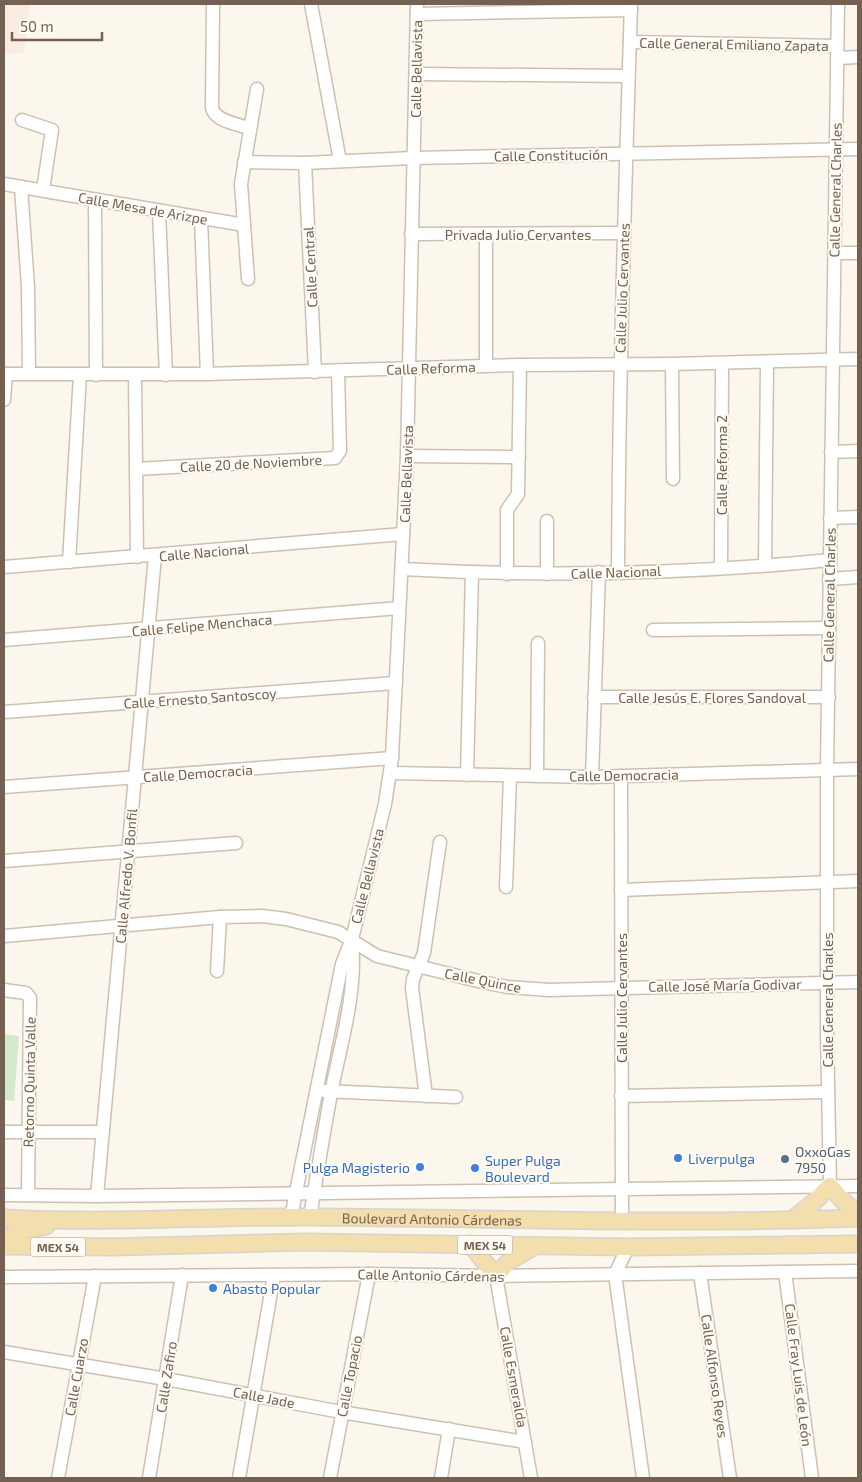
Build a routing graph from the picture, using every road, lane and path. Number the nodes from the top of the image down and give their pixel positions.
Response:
1 (213, 4) edge
2 (311, 4) edge
3 (838, 4) edge
4 (631, 7) edge
5 (417, 9) edge
6 (630, 42) junction
7 (837, 52) junction
8 (858, 57) edge
9 (417, 74) junction
10 (628, 76) junction
11 (257, 89) dead end
12 (22, 120) dead end
13 (249, 128) junction
14 (858, 149) edge
15 (835, 150) junction
16 (628, 153) junction
17 (413, 158) junction
18 (244, 162) junction
19 (340, 162) junction
20 (305, 163) junction
21 (4, 184) edge
22 (21, 188) junction
23 (43, 190) junction
24 (94, 200) junction
25 (159, 212) junction
26 (201, 219) junction
27 (244, 225) junction
28 (624, 233) junction
29 (411, 234) junction
30 (486, 234) junction
31 (834, 253) junction
32 (858, 253) edge
33 (248, 280) dead end
34 (858, 359) edge
35 (832, 360) junction
36 (722, 362) junction
37 (767, 362) junction
38 (672, 364) junction
39 (520, 365) junction
40 (620, 365) junction
41 (486, 366) junction
42 (408, 369) junction
43 (338, 371) junction
44 (314, 372) junction
45 (5, 374) edge
46 (29, 374) junction
47 (207, 374) junction
48 (80, 375) junction
49 (96, 375) junction
50 (166, 375) junction
51 (135, 376) junction
52 (4, 400) edge
53 (858, 450) edge
54 (831, 452) junction
55 (407, 456) junction
56 (518, 457) junction
57 (136, 469) junction
58 (673, 479) dead end
59 (858, 517) edge
60 (830, 518) junction
61 (547, 521) dead end
62 (404, 534) junction
63 (155, 556) junction
64 (137, 557) junction
65 (830, 560) junction
66 (69, 562) junction
67 (765, 565) junction
68 (4, 567) edge
69 (721, 568) junction
70 (402, 569) junction
71 (599, 572) junction
72 (618, 572) junction
73 (472, 573) junction
74 (507, 574) junction
75 (547, 574) junction
76 (858, 577) edge
77 (829, 579) junction
78 (400, 608) junction
79 (829, 628) junction
80 (149, 630) junction
81 (653, 630) dead end
82 (4, 640) edge
83 (538, 643) dead end
84 (396, 683) junction
85 (594, 697) junction
86 (829, 697) junction
87 (141, 702) junction
88 (4, 712) edge
89 (392, 758) junction
90 (828, 770) junction
91 (858, 770) edge
92 (391, 773) junction
93 (467, 775) junction
94 (510, 776) junction
95 (537, 776) junction
96 (620, 776) junction
97 (592, 777) junction
98 (134, 778) junction
99 (4, 787) edge
100 (440, 842) dead end
101 (236, 843) dead end
102 (128, 850) junction
103 (4, 861) edge
104 (858, 881) edge
105 (827, 882) junction
106 (506, 887) dead end
107 (621, 890) junction
108 (220, 917) junction
109 (121, 925) junction
110 (4, 936) edge
111 (352, 939) junction
112 (419, 967) junction
113 (217, 971) dead end
114 (858, 982) edge
115 (826, 983) junction
116 (621, 988) junction
117 (4, 990) edge
118 (318, 1090) junction
119 (332, 1091) junction
120 (828, 1092) junction
121 (426, 1096) junction
122 (621, 1096) junction
123 (456, 1097) dead end
124 (4, 1132) edge
125 (27, 1132) junction
126 (102, 1132) junction
127 (830, 1186) junction
128 (858, 1186) edge
129 (622, 1188) junction
130 (296, 1192) junction
131 (314, 1192) junction
132 (4, 1195) edge
133 (28, 1195) junction
134 (96, 1196) junction
135 (858, 1213) edge
136 (291, 1217) junction
137 (310, 1217) junction
138 (4, 1218) edge
139 (858, 1218) edge
140 (792, 1220) junction
141 (622, 1221) junction
142 (70, 1222) junction
143 (4, 1241) edge
144 (470, 1244) junction
145 (858, 1244) edge
146 (4, 1246) edge
147 (21, 1246) junction
148 (537, 1246) junction
149 (628, 1247) junction
150 (4, 1258) edge
151 (858, 1271) edge
152 (785, 1272) junction
153 (700, 1273) junction
154 (369, 1274) junction
155 (615, 1274) junction
156 (182, 1275) junction
157 (274, 1275) junction
158 (95, 1276) junction
159 (496, 1276) junction
160 (4, 1277) edge
161 (4, 1352) edge
162 (79, 1363) junction
163 (166, 1379) junction
164 (254, 1395) junction
165 (341, 1412) junction
166 (449, 1430) junction
167 (525, 1442) junction
168 (58, 1478) edge
169 (149, 1478) edge
170 (239, 1478) edge
171 (330, 1478) edge
172 (441, 1478) edge
173 (531, 1478) edge
174 (643, 1478) edge
175 (730, 1478) edge
176 (812, 1478) edge

1 - 13 street
2 - 19 street
3 - 7 street, Calle General Charles
4 - 5 street
4 - 6 street, Calle Julio Cervantes
5 - 9 street, Calle Bellavista
6 - 7 street, Calle General Emiliano Zapata
6 - 10 street, Calle Julio Cervantes
7 - 8 street, Calle General Emiliano Zapata
7 - 15 street, Calle General Charles
9 - 10 street
9 - 17 street, Calle Bellavista
10 - 16 street, Calle Julio Cervantes
11 - 13 street
12 - 23 street
13 - 18 street
14 - 15 street, Calle Constitución
15 - 16 street, Calle Constitución
15 - 31 street, Calle General Charles
16 - 17 street, Calle Constitución
16 - 28 street, Calle Julio Cervantes
17 - 19 street, Calle Constitución
17 - 29 street, Calle Bellavista
18 - 20 street, Calle Constitución
18 - 27 street
19 - 20 street, Calle Constitución
20 - 44 street, Calle Central
21 - 22 street, Calle Mesa de Arizpe
22 - 23 street, Calle Mesa de Arizpe
22 - 46 street
23 - 24 street, Calle Mesa de Arizpe
24 - 25 street, Calle Mesa de Arizpe
24 - 49 street
25 - 26 street, Calle Mesa de Arizpe
25 - 50 street
26 - 27 street, Calle Mesa de Arizpe
26 - 47 street
27 - 33 street
28 - 30 street, Privada Julio Cervantes
28 - 40 street, Calle Julio Cervantes
29 - 30 street, Privada Julio Cervantes
29 - 42 street, Calle Bellavista
30 - 41 street
31 - 32 street
31 - 35 street, Calle General Charles
34 - 35 street, Calle Reforma
35 - 37 street, Calle Reforma
35 - 54 street, Calle General Charles
36 - 37 street, Calle Reforma
36 - 38 street, Calle Reforma
36 - 69 street, Calle Reforma 2
37 - 67 street
38 - 40 street, Calle Reforma
38 - 58 street
39 - 40 street, Calle Reforma
39 - 41 street, Calle Reforma
39 - 56 street
40 - 72 street, Calle Julio Cervantes
41 - 42 street, Calle Reforma
42 - 43 street, Calle Reforma
42 - 55 street, Calle Bellavista
43 - 44 street, Calle Reforma
43 - 57 street, Calle 20 de Noviembre
44 - 47 street, Calle Reforma
45 - 46 street, Calle Reforma
45 - 52 street
46 - 48 street, Calle Reforma
47 - 50 street, Calle Reforma
48 - 49 street, Calle Reforma
48 - 66 street
49 - 51 street, Calle Reforma
50 - 51 street, Calle Reforma
51 - 57 street
53 - 54 street
54 - 60 street, Calle General Charles
55 - 56 street
55 - 62 street, Calle Bellavista
56 - 74 street
57 - 64 street
59 - 60 street
60 - 65 street, Calle General Charles
61 - 75 street
62 - 63 street, Calle Nacional
62 - 70 street, Calle Bellavista
63 - 64 street, Calle Nacional
63 - 80 street, Calle Alfredo V. Bonfil
64 - 66 street, Calle Nacional
65 - 67 street, Calle Nacional
65 - 77 street, Calle General Charles
66 - 68 street, Calle Nacional
67 - 69 street, Calle Nacional
69 - 72 street, Calle Nacional
70 - 73 street, Calle Nacional
70 - 78 street, Calle Bellavista
71 - 72 street, Calle Nacional
71 - 75 street, Calle Nacional
71 - 85 street
73 - 74 street, Calle Nacional
73 - 93 street
74 - 75 street, Calle Nacional
76 - 77 street
77 - 79 street, Calle General Charles
78 - 80 street, Calle Felipe Menchaca
78 - 84 street, Calle Bellavista
79 - 81 street
79 - 86 street, Calle General Charles
80 - 82 street, Calle Felipe Menchaca
80 - 87 street, Calle Alfredo V. Bonfil
83 - 95 street
84 - 87 street, Calle Ernesto Santoscoy
84 - 89 street, Calle Bellavista
85 - 86 street, Calle Jesús E. Flores Sandoval
85 - 97 street
86 - 90 street, Calle General Charles
87 - 88 street, Calle Ernesto Santoscoy
87 - 98 street, Calle Alfredo V. Bonfil
89 - 92 street, Calle Bellavista
89 - 98 street, Calle Democracia
90 - 91 street, Calle Democracia
90 - 96 street, Calle Democracia
90 - 105 street, Calle General Charles
92 - 93 street, Calle Democracia
92 - 111 street, Calle Bellavista
93 - 94 street, Calle Democracia
94 - 95 street, Calle Democracia
94 - 106 street
95 - 97 street, Calle Democracia
96 - 97 street, Calle Democracia
96 - 107 street, Calle Julio Cervantes
98 - 99 street, Calle Democracia
98 - 102 street, Calle Alfredo V. Bonfil
100 - 112 street
101 - 102 street
102 - 103 street
102 - 109 street, Calle Alfredo V. Bonfil
104 - 105 street
105 - 107 street
105 - 115 street, Calle General Charles
107 - 116 street, Calle Julio Cervantes
108 - 109 street, Calle Quince
108 - 111 street, Calle Quince
108 - 113 street
109 - 110 street, Calle Quince
109 - 126 street, Calle Alfredo V. Bonfil
111 - 112 street, Calle Quince
111 - 118 street, Calle Bellavista
111 - 119 street, Calle Bellavista
112 - 116 street, Calle Quince
112 - 121 street
114 - 115 street, Calle José María Godivar
115 - 116 street, Calle José María Godivar
115 - 120 street, Calle General Charles
116 - 122 street, Calle Julio Cervantes
117 - 125 street, Retorno Quinta Valle
118 - 119 street
118 - 130 street, Calle Bellavista
119 - 121 street
119 - 131 street, Calle Bellavista
120 - 122 street
120 - 127 street, Calle General Charles
121 - 123 street
122 - 129 street, Calle Julio Cervantes
124 - 125 street
125 - 126 street
125 - 133 street, Retorno Quinta Valle
126 - 134 street, Calle Alfredo V. Bonfil
127 - 128 street
127 - 129 street
127 - 135 main road
127 - 140 main road
129 - 131 street
129 - 141 street, Calle Julio Cervantes
130 - 131 street
130 - 134 street
130 - 136 street, Calle Bellavista
131 - 137 street, Calle Bellavista
132 - 133 street
133 - 134 street
136 - 137 main road, Boulevard Antonio Cárdenas / MEX 54
136 - 142 main road, Boulevard Antonio Cárdenas / MEX 54
137 - 141 main road, Boulevard Antonio Cárdenas / MEX 54
138 - 142 main road, Boulevard Antonio Cárdenas / MEX 54
139 - 140 main road, Boulevard Antonio Cárdenas / MEX 54
140 - 141 main road, Boulevard Antonio Cárdenas / MEX 54
142 - 143 main road
144 - 147 main road, Boulevard Antonio Cárdenas / MEX 54
144 - 148 main road, Boulevard Antonio Cárdenas / MEX 54
144 - 159 main road
145 - 149 main road, Boulevard Antonio Cárdenas / MEX 54
146 - 147 main road, Boulevard Antonio Cárdenas / MEX 54
147 - 150 main road
148 - 149 main road, Boulevard Antonio Cárdenas / MEX 54
148 - 159 main road
149 - 155 street
151 - 152 street, Calle Antonio Cárdenas
152 - 153 street, Calle Antonio Cárdenas
152 - 176 street, Calle Fray Luis de León
153 - 155 street, Calle Antonio Cárdenas
153 - 175 street, Calle Alfonso Reyes
154 - 157 street, Calle Antonio Cárdenas
154 - 159 street, Calle Antonio Cárdenas
154 - 165 street, Calle Topacio
155 - 159 street, Calle Antonio Cárdenas
155 - 174 street
156 - 157 street, Calle Antonio Cárdenas
156 - 158 street, Calle Antonio Cárdenas
156 - 163 street, Calle Zafiro
157 - 164 street
158 - 160 street, Calle Antonio Cárdenas
158 - 162 street, Calle Cuarzo
159 - 167 street, Calle Esmeralda
161 - 162 street, Calle Jade
162 - 163 street, Calle Jade
162 - 168 street, Calle Cuarzo
163 - 164 street, Calle Jade
163 - 169 street, Calle Zafiro
164 - 165 street, Calle Jade
164 - 170 street
165 - 166 street, Calle Jade
165 - 171 street, Calle Topacio
166 - 167 street, Calle Jade
166 - 172 street
167 - 173 street, Calle Esmeralda

